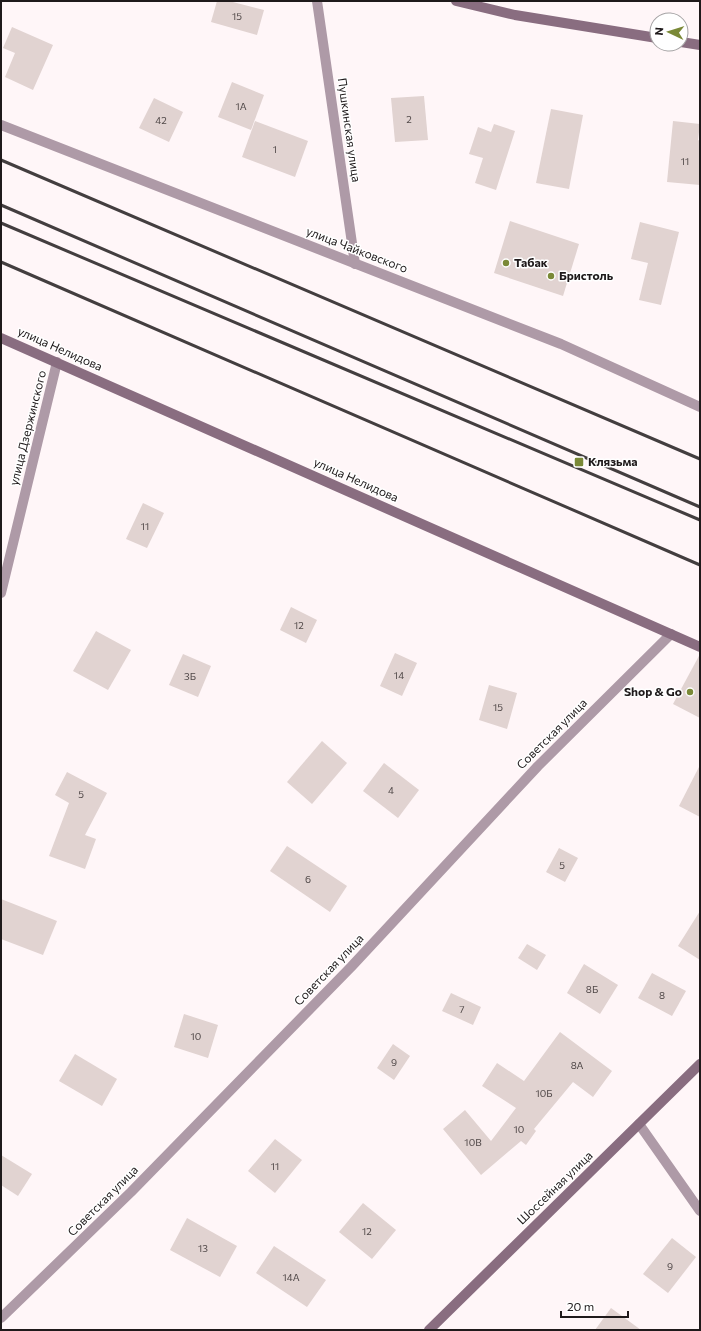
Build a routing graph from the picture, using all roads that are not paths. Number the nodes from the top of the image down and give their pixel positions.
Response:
1 (317, 1) edge
2 (456, 1) edge
3 (649, 37) edge
4 (689, 43) edge
5 (700, 45) edge
6 (1, 125) edge
7 (355, 264) junction
8 (1, 338) edge
9 (57, 362) junction
10 (700, 406) edge
11 (1, 593) edge
12 (671, 634) junction
13 (700, 647) edge
14 (700, 1064) edge
15 (639, 1124) junction
16 (700, 1211) edge
17 (1, 1318) edge
18 (429, 1330) edge

1 - 7 street, Пушкинская улица
2 - 3 main road
4 - 5 main road
6 - 7 street, улица Чайковского
7 - 10 street, улица Чайковского
8 - 9 main road, улица Нелидова
9 - 11 street, улица Дзержинского
9 - 12 main road, улица Нелидова
12 - 13 main road, улица Нелидова
12 - 17 street, Советская улица
14 - 15 main road, Шоссейная улица
15 - 16 street
15 - 18 main road, Шоссейная улица

